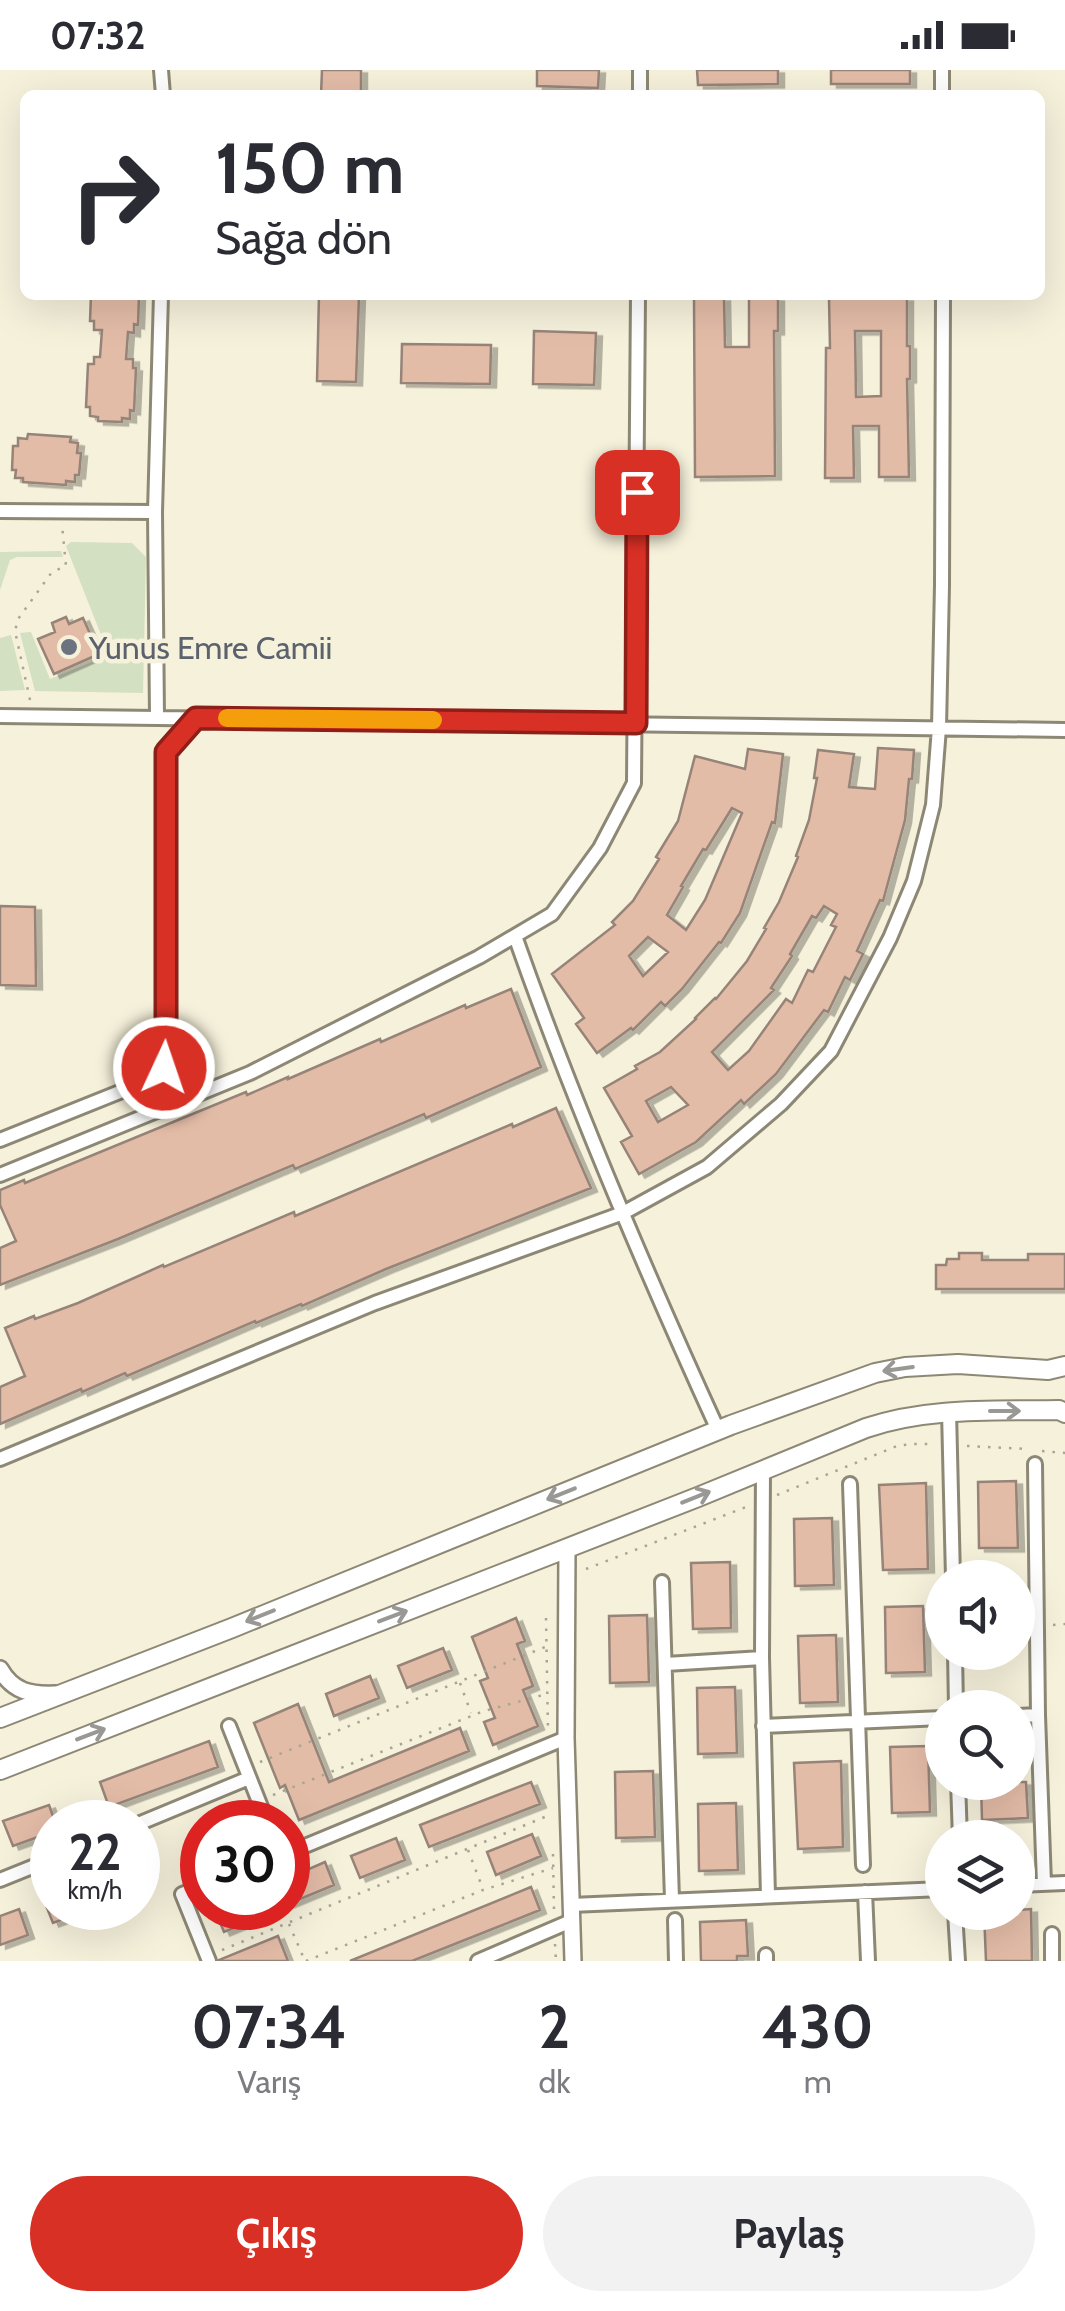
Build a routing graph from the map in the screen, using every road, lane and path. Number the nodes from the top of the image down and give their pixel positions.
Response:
1 (161, 300) edge
2 (638, 300) edge
3 (942, 300) edge
4 (0, 511) edge
5 (61, 511) junction
6 (155, 512) junction
7 (0, 716) edge
8 (34, 716) junction
9 (157, 717) junction
10 (196, 718) junction
11 (636, 723) junction
12 (939, 728) junction
13 (1065, 730) edge
14 (515, 936) junction
15 (0, 1140) edge
16 (0, 1176) edge
17 (623, 1213) junction
18 (1065, 1366) edge
19 (949, 1411) junction
20 (1065, 1412) edge
21 (718, 1430) junction
22 (951, 1445) junction
23 (1065, 1453) edge
24 (0, 1459) edge
25 (1035, 1464) dead end
26 (763, 1470) junction
27 (850, 1484) dead end
28 (763, 1501) junction
29 (568, 1548) junction
30 (953, 1560) edge
31 (586, 1569) dead end
32 (662, 1582) dead end
33 (546, 1618) dead end
34 (547, 1647) junction
35 (762, 1658) junction
36 (666, 1664) junction
37 (0, 1670) edge
38 (459, 1682) junction
39 (64, 1693) junction
40 (548, 1694) junction
41 (472, 1715) junction
42 (1035, 1715) edge
43 (1038, 1715) junction
44 (0, 1718) edge
45 (925, 1719) edge
46 (859, 1722) junction
47 (229, 1726) dead end
48 (763, 1726) junction
49 (566, 1738) junction
50 (548, 1746) junction
51 (0, 1770) edge
52 (247, 1773) junction
53 (258, 1800) edge
54 (260, 1800) edge
55 (160, 1814) edge
56 (552, 1814) dead end
57 (310, 1843) edge
58 (467, 1848) junction
59 (863, 1865) dead end
60 (30, 1868) edge
61 (553, 1868) dead end
62 (0, 1880) edge
63 (1065, 1883) edge
64 (1035, 1884) edge
65 (1044, 1884) junction
66 (925, 1889) edge
67 (484, 1890) junction
68 (865, 1892) junction
69 (768, 1896) junction
70 (672, 1900) junction
71 (310, 1913) edge
72 (571, 1913) junction
73 (676, 1920) dead end
74 (196, 1930) edge
75 (271, 1930) edge
76 (292, 1930) edge
77 (956, 1930) edge
78 (1052, 1934) dead end
79 (208, 1959) edge
80 (306, 1961) edge
81 (478, 1961) edge
82 (573, 1961) edge
83 (676, 1961) edge
84 (868, 1961) edge
85 (958, 1961) edge
86 (1052, 1961) edge

1 - 6 street
2 - 11 street
3 - 12 street
4 - 5 street
5 - 6 street
5 - 8 path
6 - 9 street
7 - 8 street
8 - 9 street
9 - 10 street
10 - 11 street
10 - 15 street
11 - 12 street
11 - 14 street
12 - 13 street
12 - 17 street
14 - 16 street
14 - 17 street
17 - 21 street
17 - 24 street
18 -> 21 main road
19 -> 20 main road
19 - 22 street
19 - 26 main road
21 -> 39 main road
22 - 23 path
22 - 28 path
22 - 30 street
25 - 43 street
26 - 28 street
29 -> 26 main road
27 - 46 street
28 - 31 path
28 - 35 street
29 - 49 street
51 -> 29 main road
32 - 36 street
33 - 34 path
34 - 38 path
34 - 40 path
35 - 36 street
35 - 48 street
36 - 70 street
37 - 39 street
38 - 41 path
38 - 52 path
39 - 44 main road
40 - 41 path
40 - 50 path
41 - 54 path
42 - 43 street
43 - 65 street
45 - 46 street
46 - 48 street
46 - 59 street
47 - 52 street
48 - 69 street
49 - 50 street
49 - 72 street
50 - 57 street
52 - 53 street
52 - 55 street
56 - 58 path
58 - 67 path
58 - 71 path
60 - 62 street
61 - 67 path
63 - 65 street
64 - 65 street
66 - 68 street
67 - 80 path
68 - 69 street
68 - 84 street
69 - 70 street
70 - 72 street
72 - 81 street
72 - 82 street
73 - 83 street
74 - 79 street
75 - 79 path
76 - 80 path
77 - 85 street
78 - 86 street

